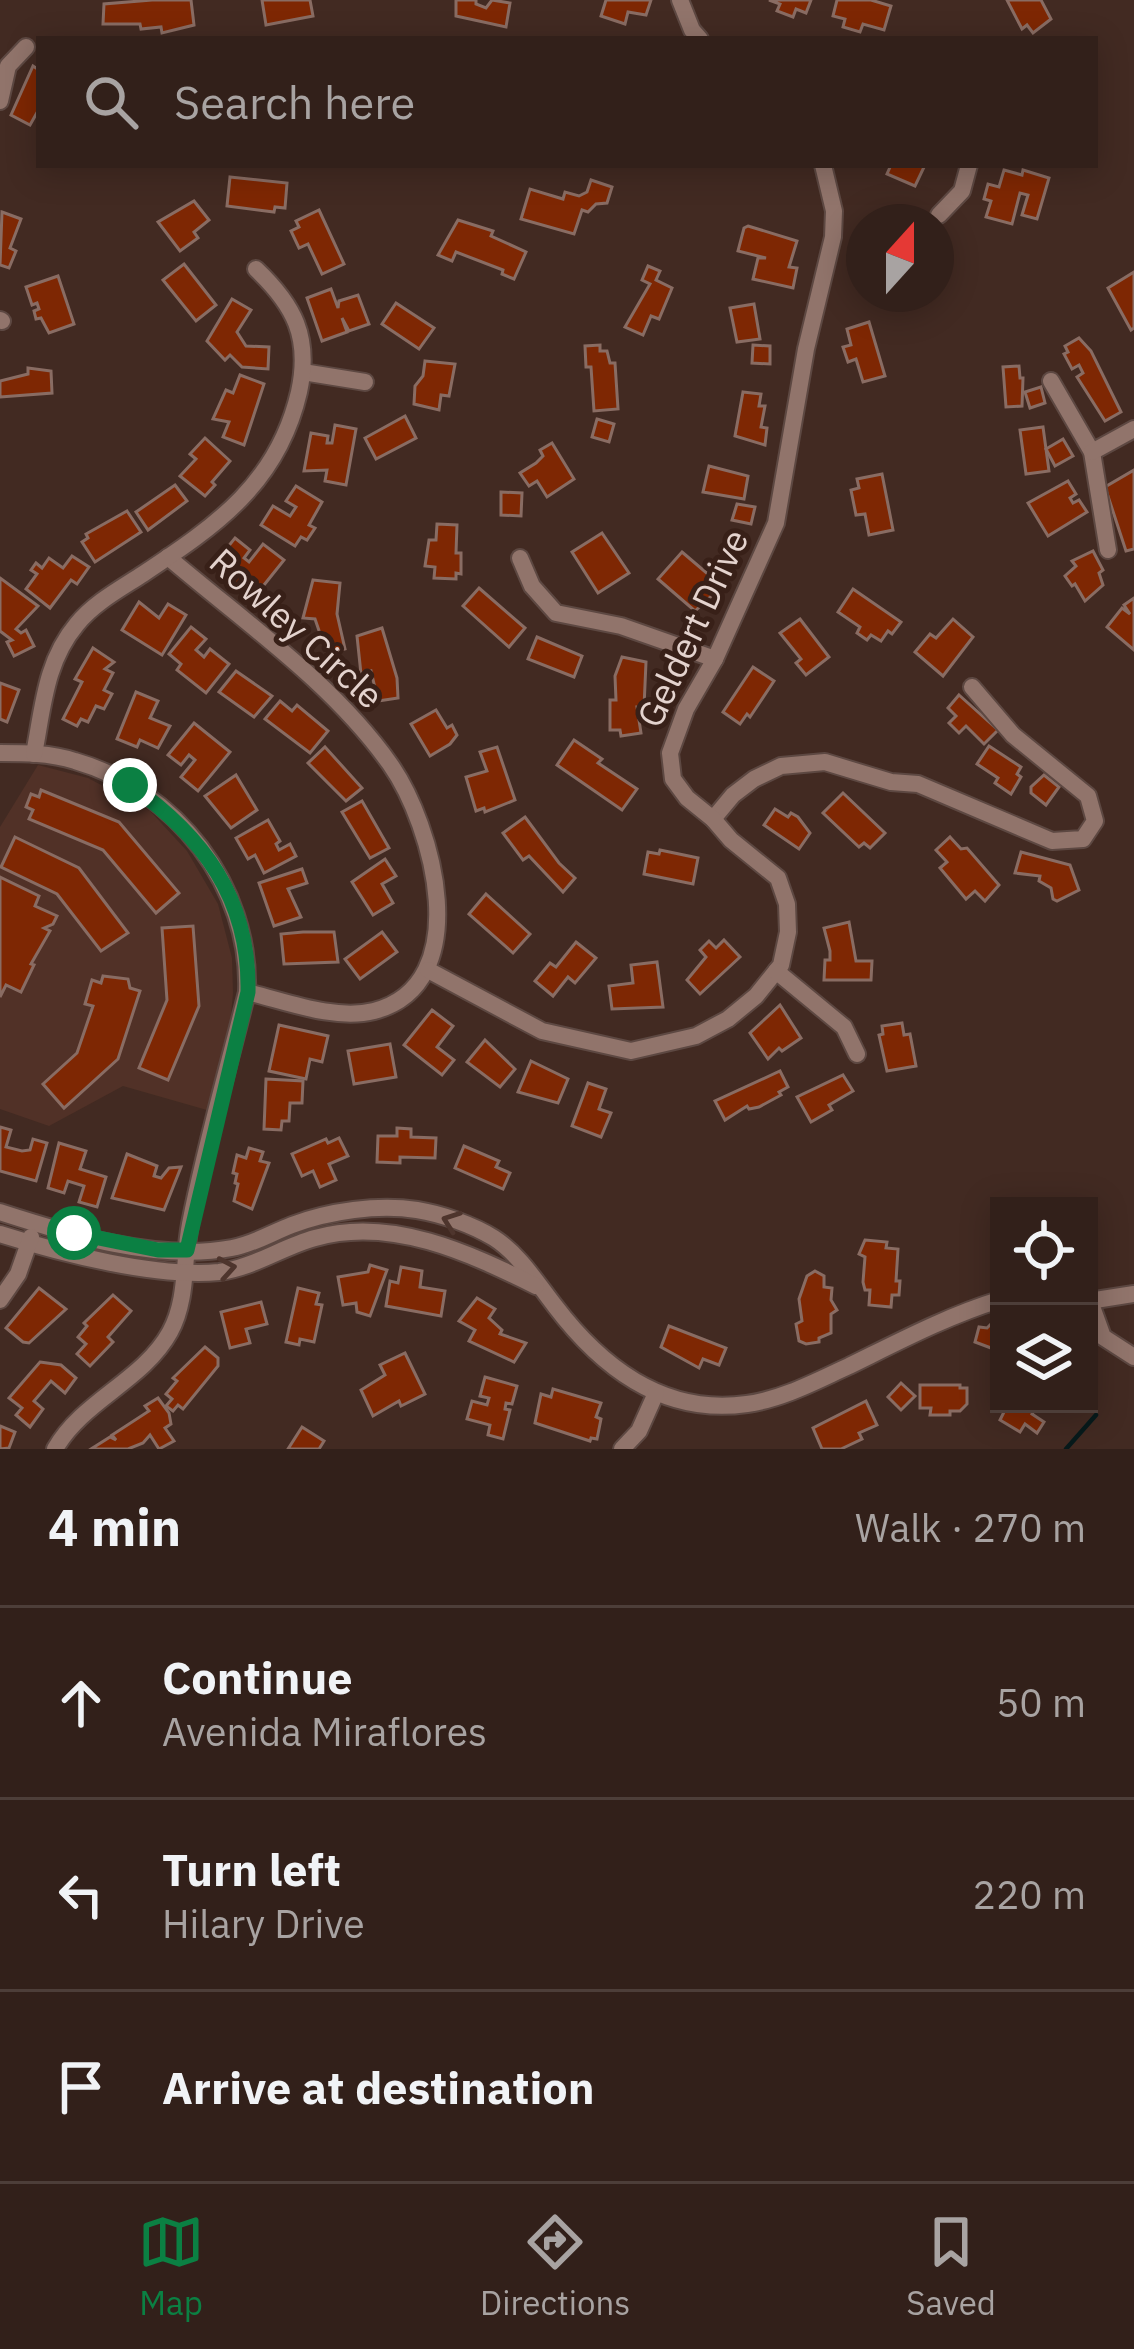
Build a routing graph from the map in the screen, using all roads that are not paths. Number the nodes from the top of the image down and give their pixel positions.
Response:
1 (680, 0) edge
2 (689, 36) edge
3 (26, 47) dead end
4 (0, 101) edge
5 (824, 168) edge
6 (968, 168) edge
7 (950, 204) edge
8 (256, 269) dead end
9 (304, 372) junction
10 (1051, 381) dead end
11 (365, 382) dead end
12 (1134, 429) edge
13 (1092, 452) junction
14 (1108, 550) dead end
15 (168, 557) junction
16 (520, 558) dead end
17 (715, 658) junction
18 (972, 687) dead end
19 (0, 753) edge
20 (34, 754) junction
21 (713, 819) junction
22 (428, 970) junction
23 (776, 971) junction
24 (248, 992) junction
25 (856, 1054) dead end
26 (0, 1212) edge
27 (35, 1223) junction
28 (0, 1234) edge
29 (29, 1244) junction
30 (187, 1250) junction
31 (184, 1270) junction
32 (542, 1289) junction
33 (1134, 1294) edge
34 (0, 1300) edge
35 (1098, 1300) edge
36 (990, 1303) edge
37 (1090, 1305) edge
38 (1134, 1357) edge
39 (656, 1394) junction
40 (56, 1449) edge
41 (622, 1449) edge

1 - 2 street
3 - 4 street
5 - 17 street, Geldert Drive
6 - 7 street
8 - 9 street
9 - 11 street
9 - 15 street
10 - 13 street
12 - 13 street
13 - 14 street
15 - 20 street
15 - 22 street, Rowley Circle
16 - 17 street
17 - 21 street, Geldert Drive
18 - 21 street
19 - 20 street
20 - 24 street
21 - 23 street, Geldert Drive
22 - 23 street
22 - 24 street
23 - 25 street
24 - 30 street
26 - 27 street
27 - 29 street
27 - 30 street
28 - 29 street
29 - 31 street
29 - 34 street
30 - 31 street
32 -> 30 street
31 -> 32 street
31 - 40 street
32 - 39 street
33 - 35 street
36 - 39 street
37 - 38 street
39 - 41 street

